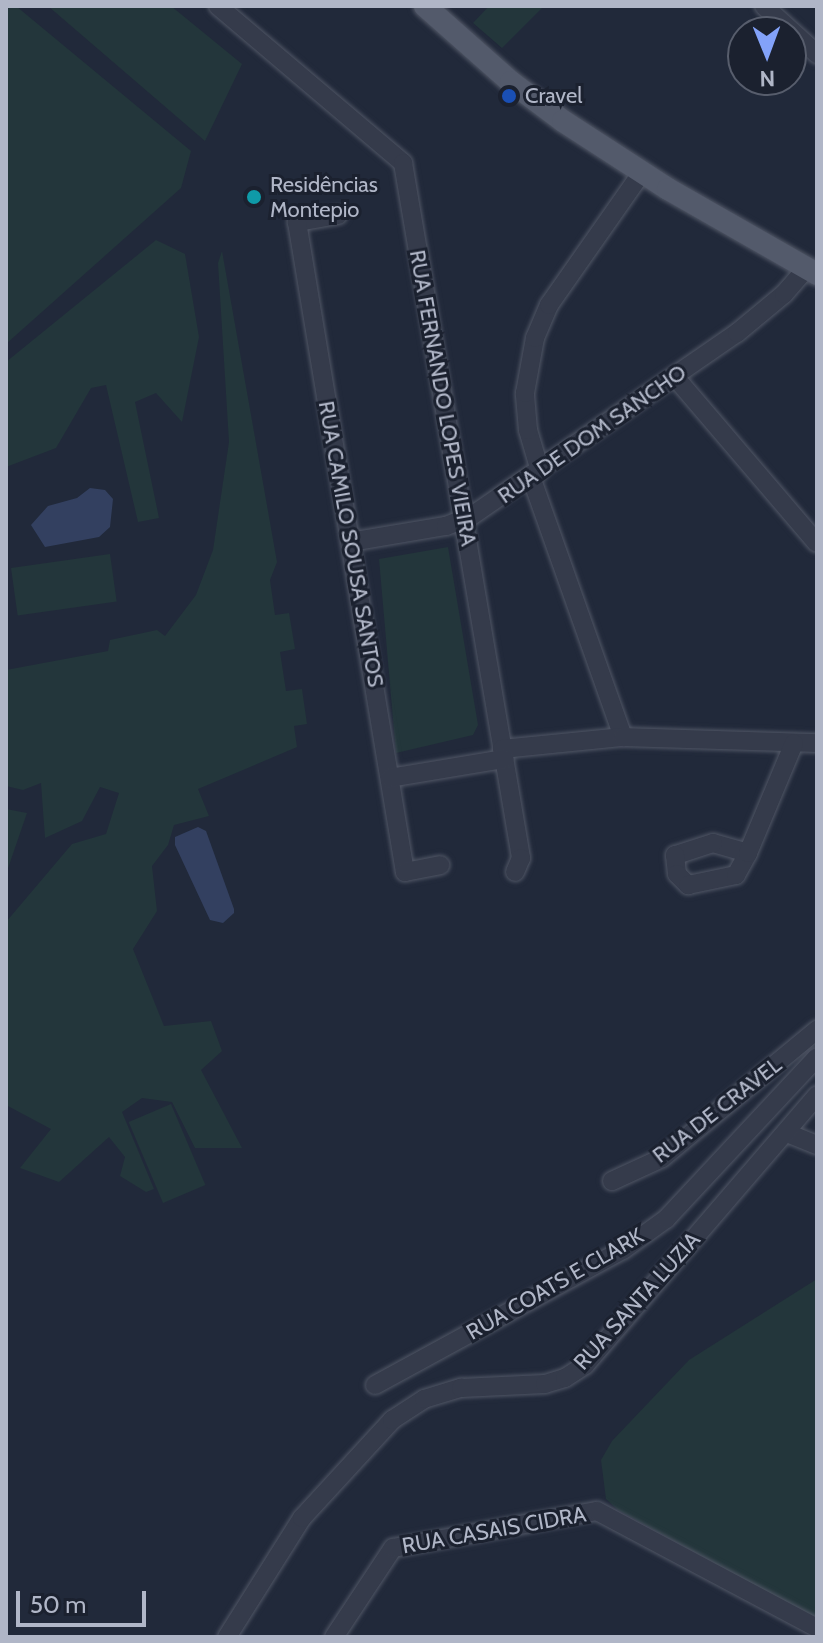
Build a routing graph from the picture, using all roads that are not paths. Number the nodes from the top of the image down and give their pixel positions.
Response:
1 (218, 6) edge
2 (425, 6) edge
3 (764, 6) edge
4 (817, 54) edge
5 (642, 172) junction
6 (338, 215) dead end
7 (811, 272) edge
8 (675, 377) junction
9 (536, 474) junction
10 (464, 520) junction
11 (350, 542) junction
12 (817, 543) edge
13 (623, 737) junction
14 (794, 743) junction
15 (817, 743) edge
16 (503, 754) junction
17 (390, 778) junction
18 (748, 853) dead end
19 (440, 865) dead end
20 (515, 872) dead end
21 (817, 1030) edge
22 (817, 1057) edge
23 (817, 1095) edge
24 (787, 1133) junction
25 (817, 1145) edge
26 (612, 1181) dead end
27 (375, 1385) dead end
28 (817, 1628) edge
29 (227, 1637) edge
30 (334, 1637) edge

1 - 10 street, RUA FERNANDO LOPES VIEIRA
2 - 5 main road
3 - 4 street
5 - 7 main road
5 - 9 street
6 - 11 street, RUA CAMILO SOUSA SANTOS
7 - 8 street, RUA DE DOM SANCHO
8 - 9 street, RUA DE DOM SANCHO
8 - 12 street
9 - 10 street, RUA DE DOM SANCHO
9 - 13 street
10 - 11 street, RUA DE DOM SANCHO
10 - 16 street, RUA FERNANDO LOPES VIEIRA
11 - 17 street, RUA CAMILO SOUSA SANTOS
13 - 14 street
13 - 16 street
14 - 15 street
14 - 18 street
16 - 17 street
16 - 20 street, RUA FERNANDO LOPES VIEIRA
17 - 19 street, RUA CAMILO SOUSA SANTOS
21 - 26 street, RUA DE CRAVEL
22 - 27 street, RUA COATS E CLARK
23 - 24 street, RUA SANTA LUZIA
24 - 25 street
24 - 29 street, RUA SANTA LUZIA
28 - 30 street, RUA CASAIS CIDRA

